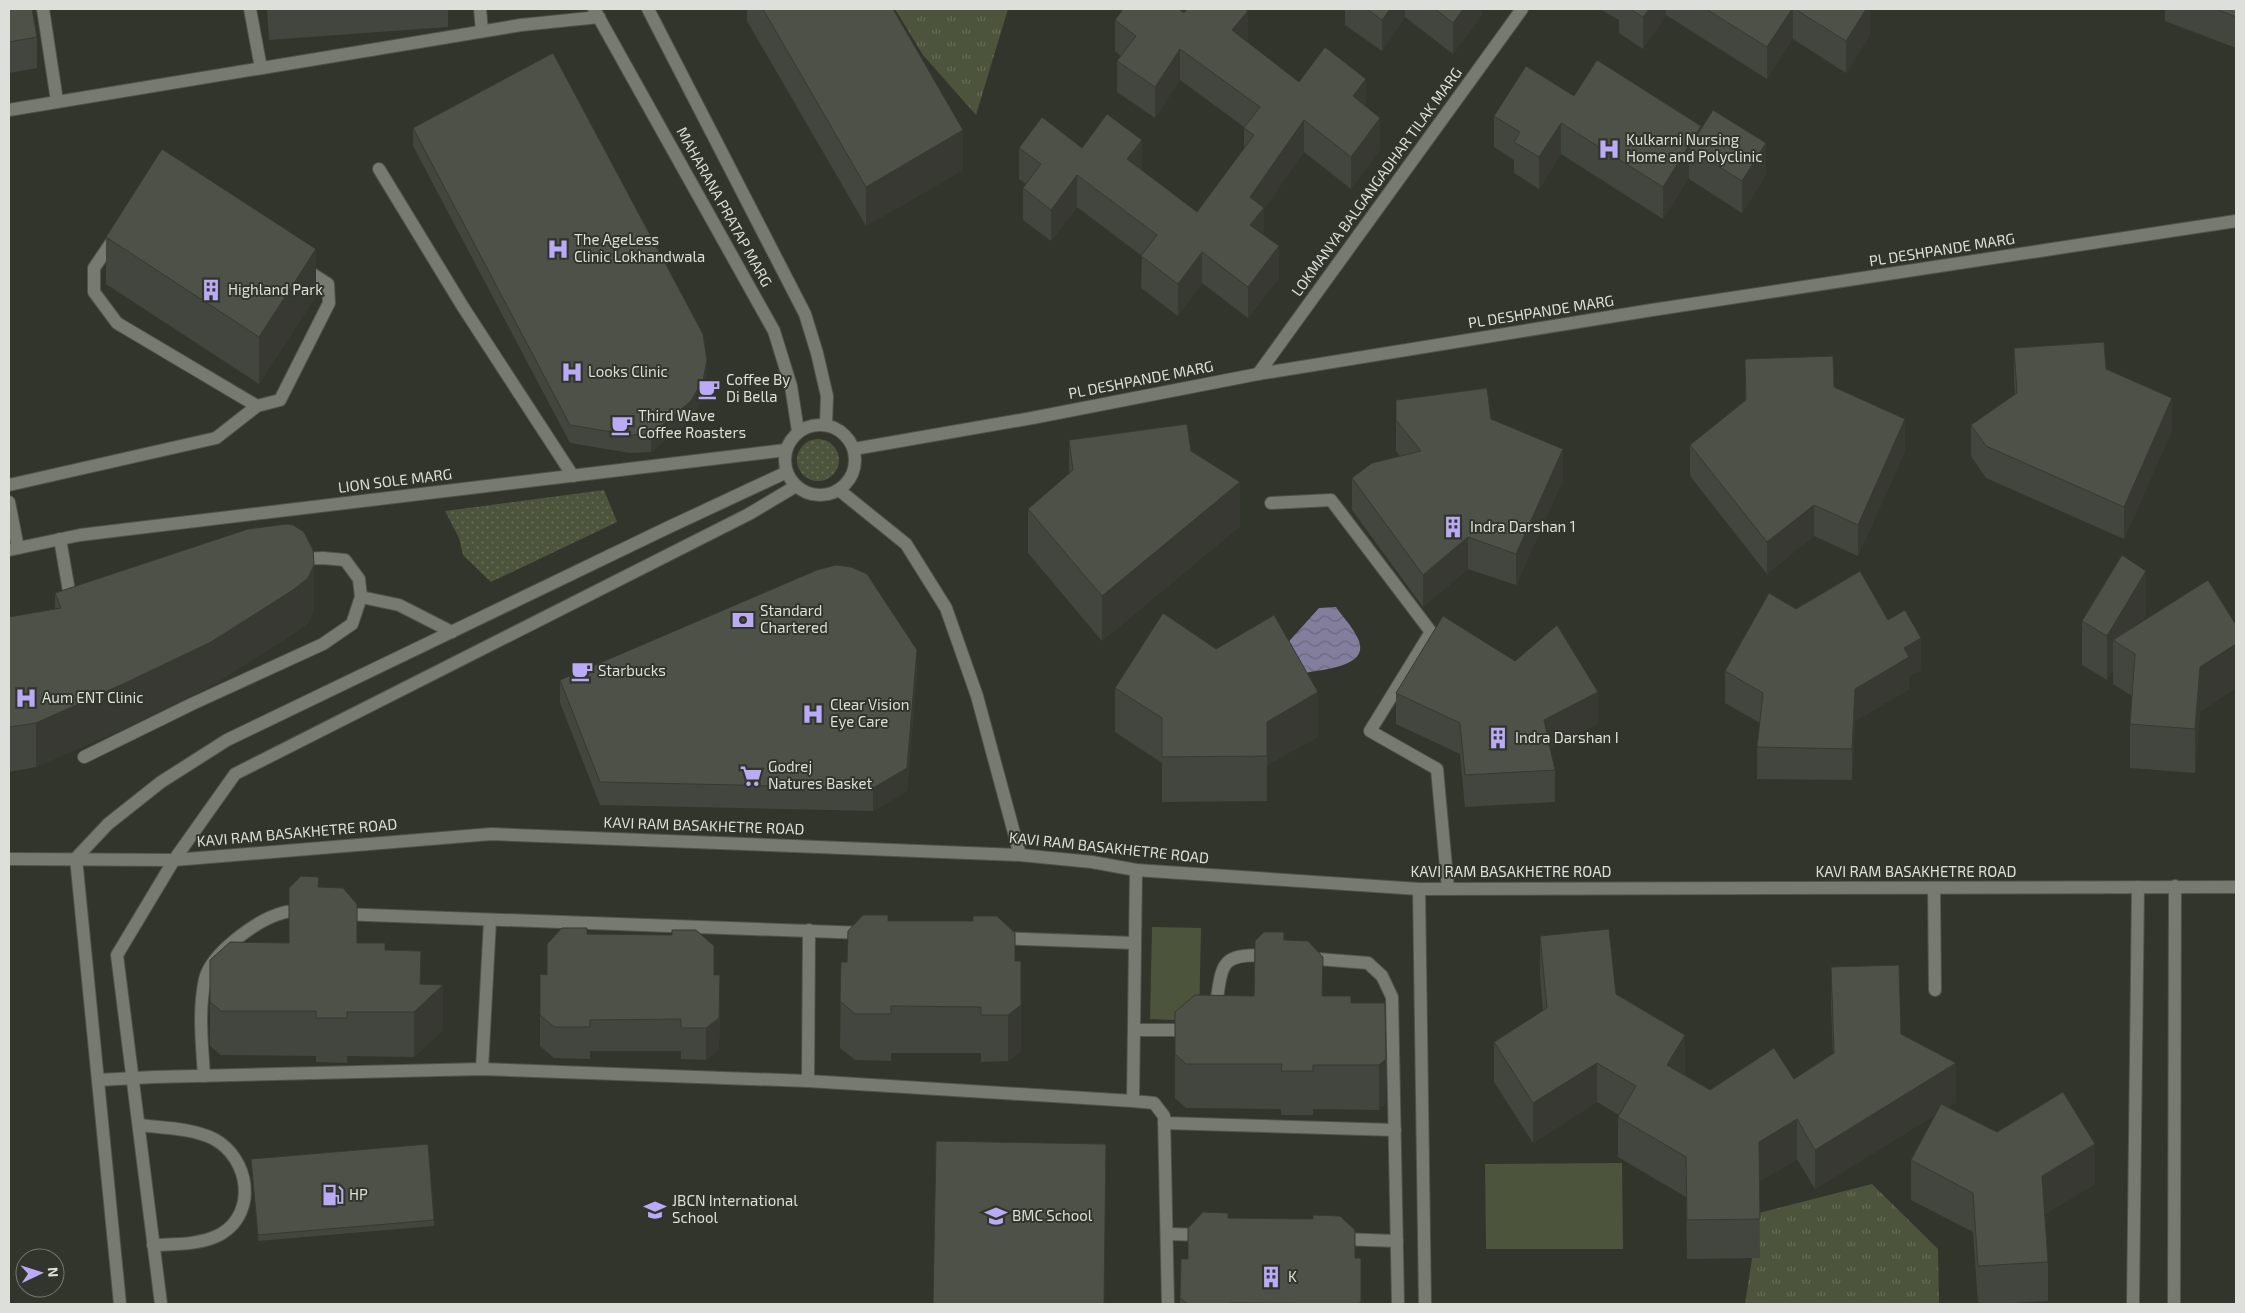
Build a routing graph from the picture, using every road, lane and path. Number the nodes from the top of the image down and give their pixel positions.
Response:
1 (42, 9) edge
2 (250, 9) edge
3 (480, 9) edge
4 (648, 9) edge
5 (1522, 9) edge
6 (597, 13) edge
7 (482, 32) junction
8 (261, 68) junction
9 (57, 101) junction
10 (9, 110) edge
11 (379, 170) dead end
12 (2236, 221) edge
13 (121, 228) edge
14 (295, 262) edge
15 (1258, 374) junction
16 (257, 406) junction
17 (826, 424) junction
18 (798, 431) junction
19 (786, 450) junction
20 (854, 450) junction
21 (787, 472) junction
22 (573, 476) junction
23 (9, 485) edge
24 (796, 486) junction
25 (839, 490) junction
26 (9, 502) edge
27 (1271, 503) dead end
28 (60, 539) junction
29 (14, 549) edge
30 (282, 560) edge
31 (72, 593) edge
32 (361, 597) junction
33 (452, 632) junction
34 (84, 757) edge
35 (1020, 855) junction
36 (76, 858) junction
37 (9, 860) edge
38 (174, 860) junction
39 (1136, 870) junction
40 (2175, 886) junction
41 (2138, 887) junction
42 (2236, 887) edge
43 (1934, 888) junction
44 (1419, 889) junction
45 (1448, 889) junction
46 (490, 920) junction
47 (809, 930) junction
48 (878, 933) edge
49 (986, 938) edge
50 (1134, 943) junction
51 (1935, 990) dead end
52 (1134, 1030) junction
53 (482, 1069) junction
54 (204, 1076) junction
55 (132, 1078) junction
56 (98, 1080) junction
57 (808, 1081) junction
58 (1133, 1101) junction
59 (1164, 1123) junction
60 (139, 1125) junction
61 (1395, 1130) junction
62 (1167, 1234) junction
63 (1215, 1236) edge
64 (1330, 1239) edge
65 (1397, 1241) junction
66 (153, 1245) junction
67 (120, 1304) edge
68 (161, 1304) edge
69 (1168, 1304) edge
70 (1398, 1304) edge
71 (1425, 1304) edge
72 (2133, 1304) edge
73 (2174, 1304) edge

1 - 9 street
2 - 8 street
3 - 7 street
4 - 17 street, MAHARANA PRATAP MARG
5 - 15 street, LOKMANYA BALGANGADHAR TILAK MARG
6 - 7 street
6 - 18 street, MAHARANA PRATAP MARG
7 - 8 street
8 - 9 street
9 - 10 street
11 - 22 street
12 - 15 street, PL DESHPANDE MARG
13 - 16 street
14 - 16 street
15 - 20 street, PL DESHPANDE MARG
16 - 23 street
17 - 18 street
17 - 20 street
18 - 19 street
19 - 21 street
19 - 22 street, LION SOLE MARG
20 - 25 street
21 - 24 street
21 - 33 street
22 - 28 street, LION SOLE MARG
24 - 25 street
24 - 38 street
25 - 35 street
26 - 29 street
27 - 45 street
28 - 29 street, LION SOLE MARG
28 - 31 street
30 - 32 street
32 - 33 street
32 - 34 street
33 - 36 street
35 - 38 street, KAVI RAM BASAKHETRE ROAD
35 - 39 street, KAVI RAM BASAKHETRE ROAD
36 - 37 street, KAVI RAM BASAKHETRE ROAD
36 - 38 street, KAVI RAM BASAKHETRE ROAD
36 - 56 street
38 - 55 street
39 - 44 street, KAVI RAM BASAKHETRE ROAD
39 - 50 street
40 - 41 street, KAVI RAM BASAKHETRE ROAD
40 - 42 street, KAVI RAM BASAKHETRE ROAD
40 - 73 street
41 - 43 street, KAVI RAM BASAKHETRE ROAD
41 - 72 street
43 - 45 street, KAVI RAM BASAKHETRE ROAD
43 - 51 street
44 - 45 street, KAVI RAM BASAKHETRE ROAD
44 - 71 street
46 - 47 street
46 - 53 street
46 - 54 street
47 - 48 street
47 - 57 street
49 - 50 street
50 - 52 street
52 - 58 street
52 - 61 street
53 - 54 street
53 - 57 street
54 - 55 street
55 - 56 street
55 - 60 street
56 - 67 street
57 - 58 street
58 - 59 street
59 - 61 street
59 - 62 street
60 - 66 street
60 - 66 street
61 - 65 street
62 - 63 street
62 - 69 street
64 - 65 street
65 - 70 street
66 - 68 street

